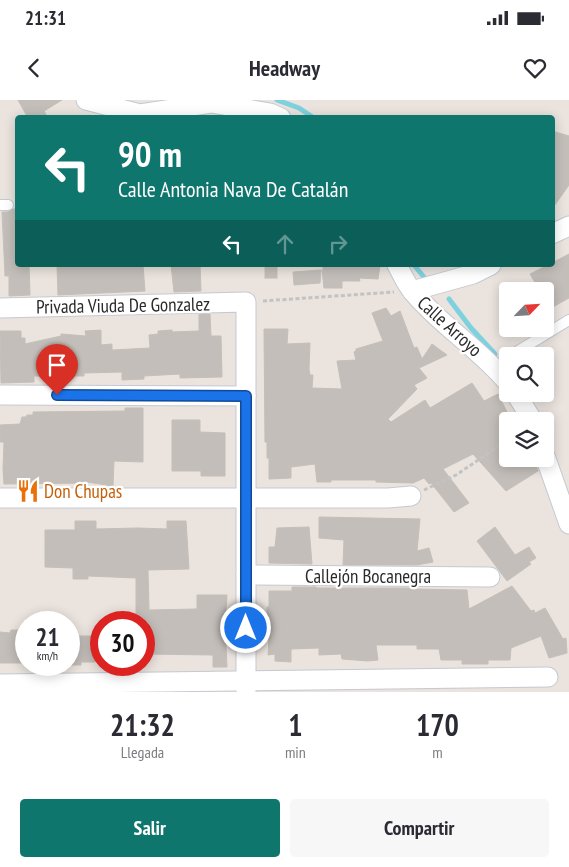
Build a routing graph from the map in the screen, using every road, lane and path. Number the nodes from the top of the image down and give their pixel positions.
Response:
1 (87, 100) edge
2 (275, 115) edge
3 (569, 226) edge
4 (555, 233) edge
5 (398, 267) edge
6 (487, 267) edge
7 (412, 291) junction
8 (246, 302) junction
9 (0, 308) edge
10 (569, 320) edge
11 (525, 347) edge
12 (499, 357) edge
13 (0, 395) edge
14 (246, 396) junction
15 (499, 446) edge
16 (549, 467) edge
17 (411, 496) joint
18 (0, 498) edge
19 (246, 500) junction
20 (569, 524) edge
21 (246, 575) junction
22 (490, 577) dead end
23 (548, 677) dead end
24 (0, 684) edge
25 (246, 686) edge

1 - 2 street
3 - 4 street
5 - 7 street, Calle Arroyo
6 - 7 street
7 - 8 path
7 - 12 street, Calle Arroyo
8 - 9 street, Privada Viuda De Gonzalez
8 - 14 street
10 - 11 lane
13 - 14 street
14 - 19 street
15 - 17 path
16 - 20 street
17 - 19 street
18 - 19 street
19 - 21 street
21 - 22 street, Callejón Bocanegra
21 - 25 street
23 - 25 street
24 - 25 street

